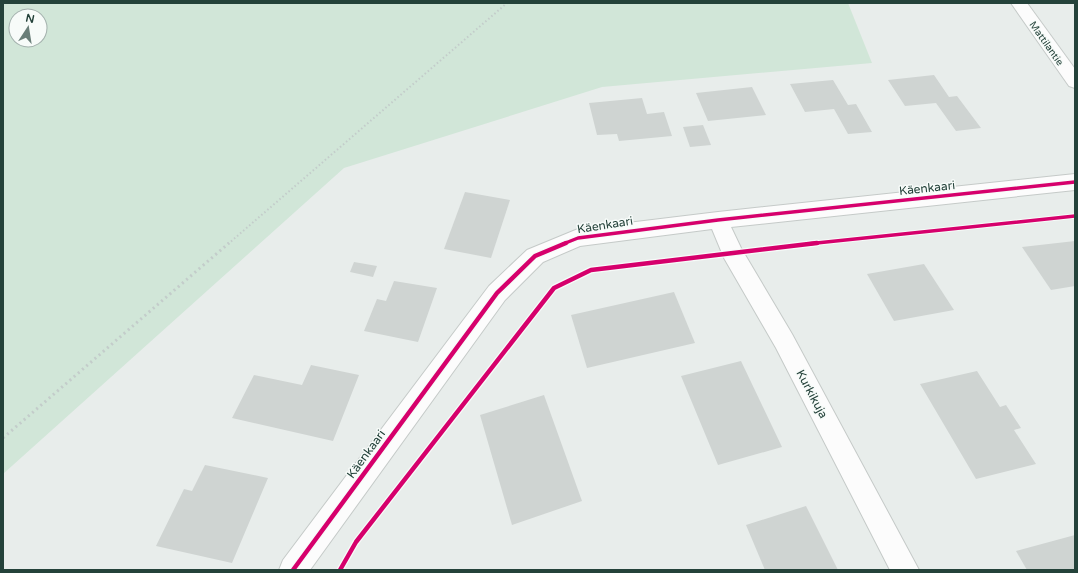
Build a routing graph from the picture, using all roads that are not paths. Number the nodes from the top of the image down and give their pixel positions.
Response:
1 (1019, 3) edge
2 (1075, 82) edge
3 (1075, 182) edge
4 (718, 220) junction
5 (293, 570) edge
6 (905, 570) edge

1 - 2 street, Mattilantie
3 - 4 street, Käenkaari
4 - 5 street, Käenkaari
4 - 6 street, Kurkikuja

